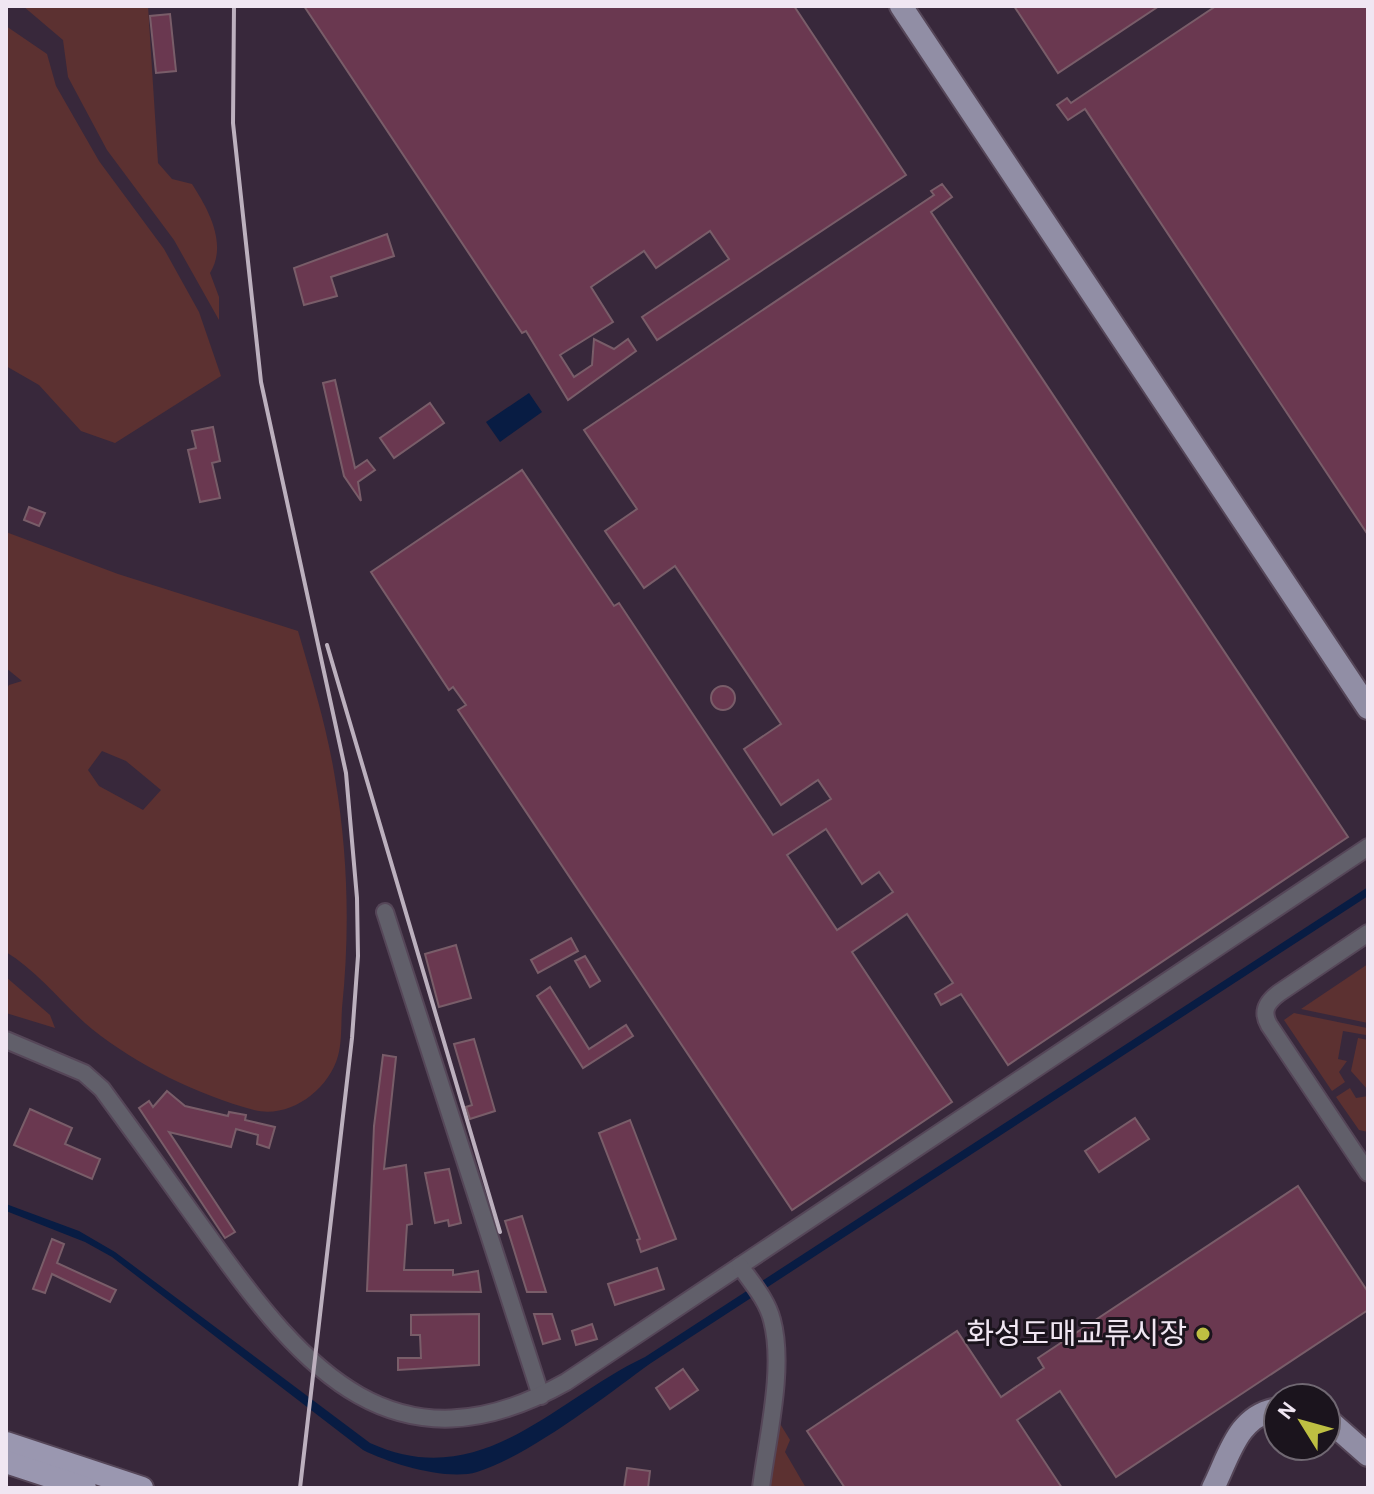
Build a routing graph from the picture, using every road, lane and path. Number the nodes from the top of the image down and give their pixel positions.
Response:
1 (901, 6) edge
2 (1368, 708) edge
3 (1368, 847) edge
4 (385, 912) dead end
5 (1368, 933) edge
6 (6, 1040) edge
7 (1368, 1173) edge
8 (740, 1266) junction
9 (541, 1396) junction
10 (1262, 1416) edge
11 (1342, 1432) edge
12 (6, 1443) edge
13 (1231, 1451) junction
14 (1368, 1455) edge
15 (6, 1462) edge
16 (85, 1488) edge
17 (142, 1488) edge
18 (761, 1488) edge
19 (1213, 1488) edge
20 (1235, 1488) edge

1 - 2 main road
3 - 8 street
4 - 9 street
5 - 7 street
6 - 9 street
8 - 9 street
8 - 18 street
10 - 13 main road
11 - 14 main road
12 - 17 highway
13 - 19 main road
13 - 20 main road
15 - 16 highway

